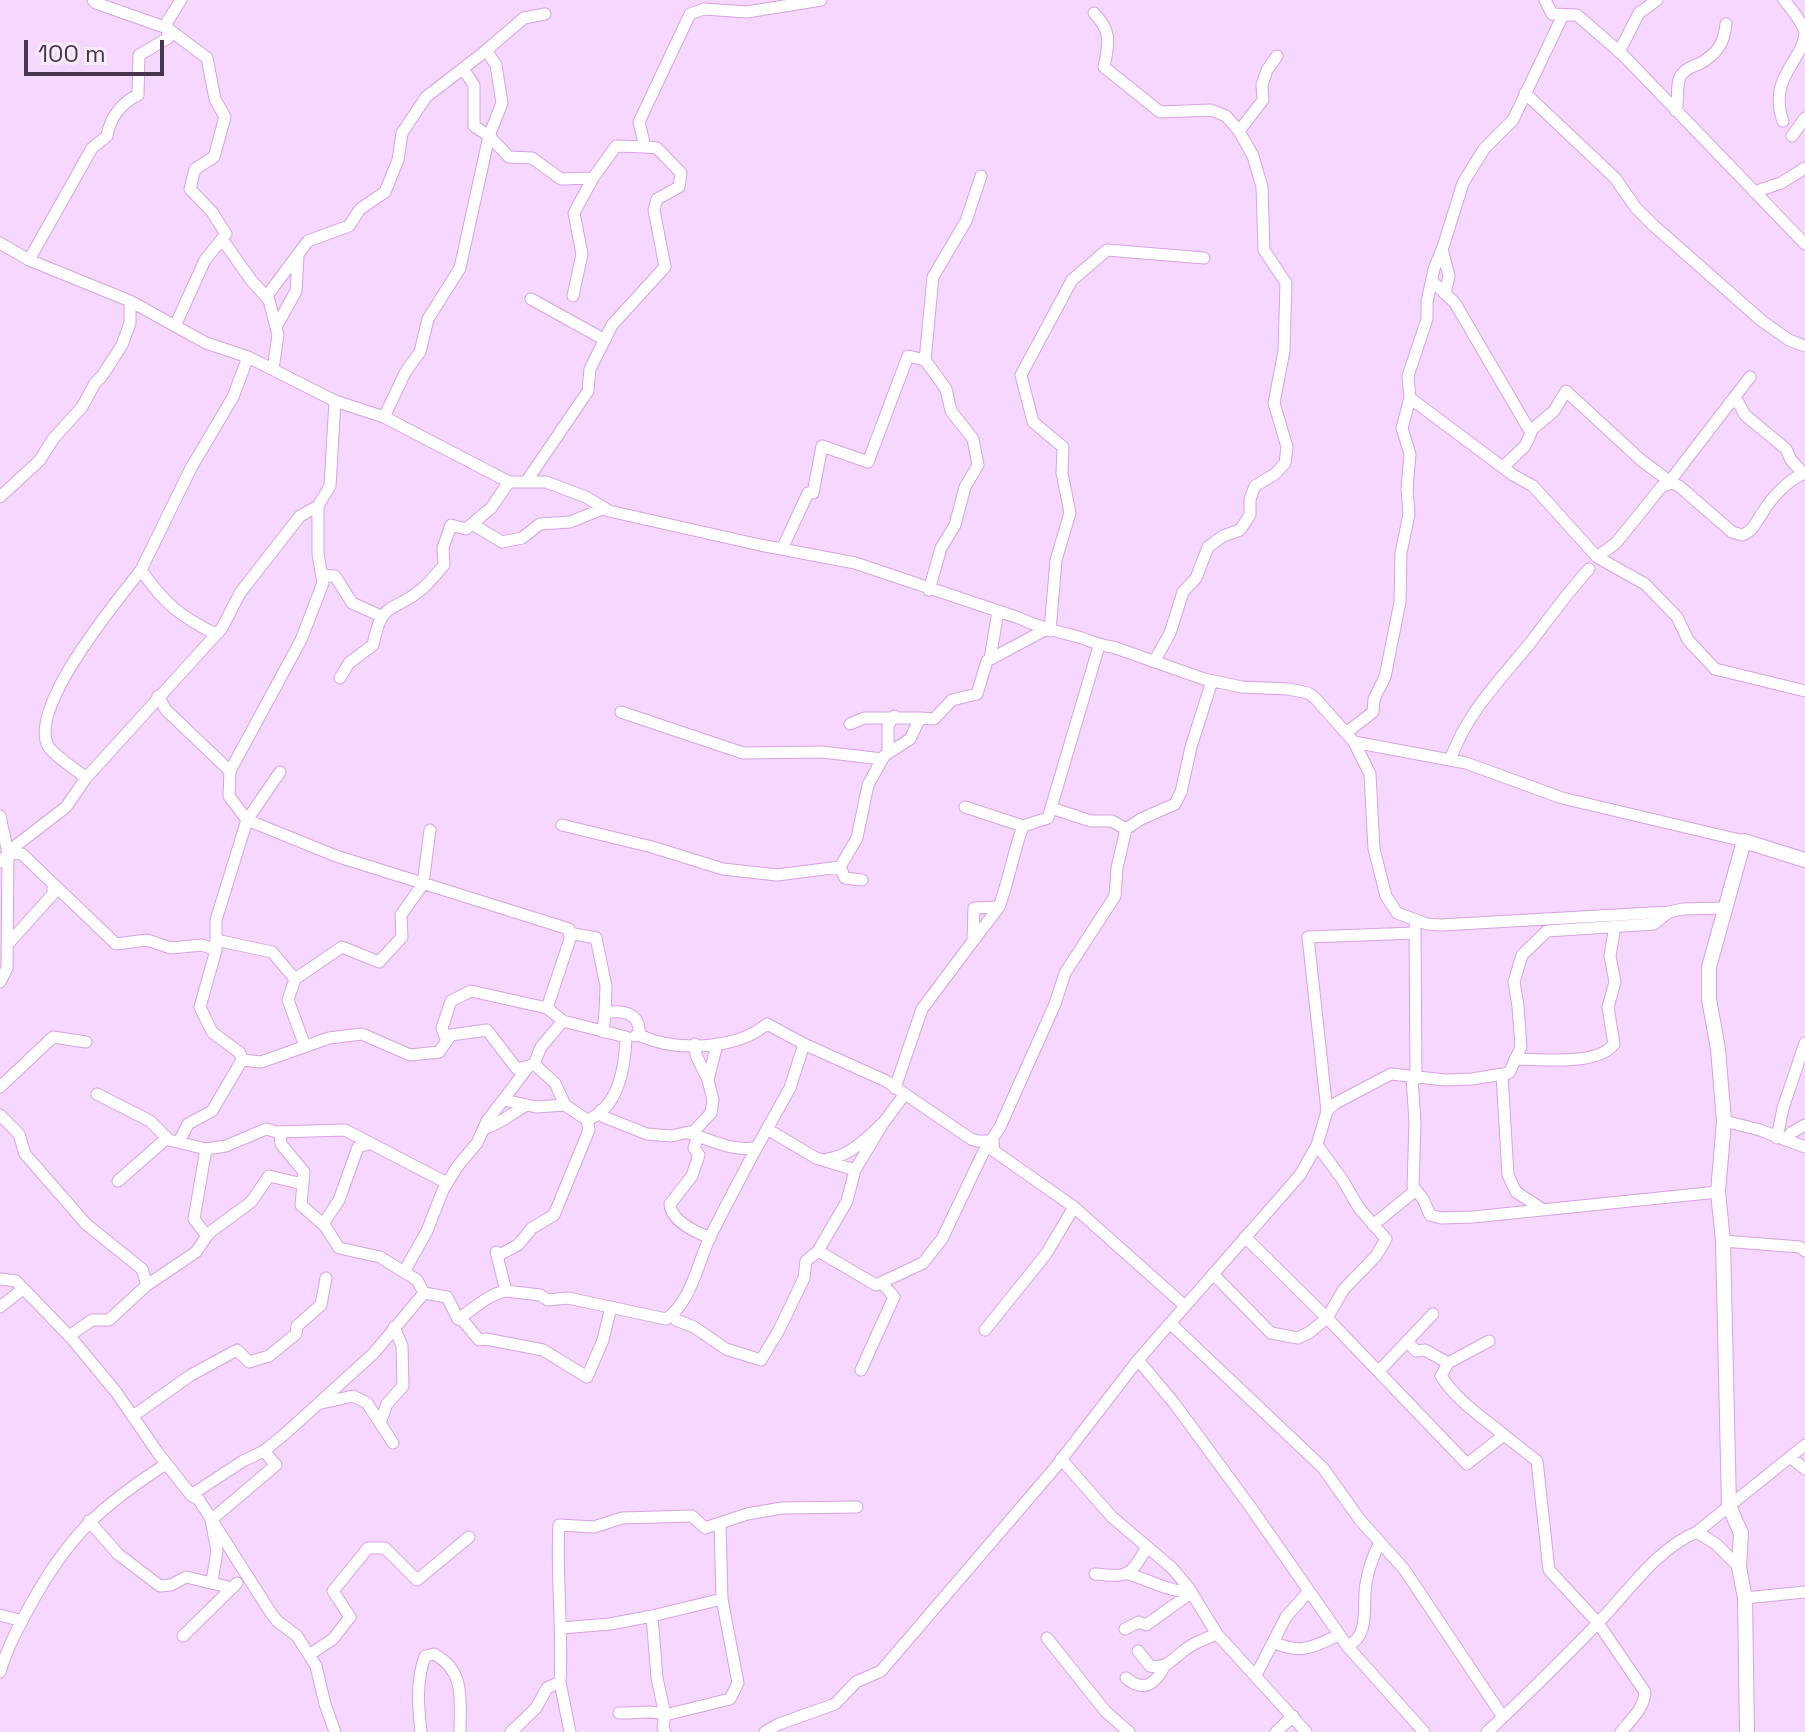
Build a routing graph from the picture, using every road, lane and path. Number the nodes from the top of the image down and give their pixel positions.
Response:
1 (93, 0) edge
2 (181, 0) edge
3 (821, 0) edge
4 (1545, 0) edge
5 (1657, 0) edge
6 (1784, 0) edge
7 (1094, 13) dead end
8 (545, 14) dead end
9 (1563, 15) junction
10 (1726, 24) dead end
11 (167, 28) junction
12 (486, 50) junction
13 (1619, 52) junction
14 (1277, 56) dead end
15 (463, 69) junction
16 (1525, 93) junction
17 (1676, 111) junction
18 (1805, 118) edge
19 (1783, 121) dead end
20 (1239, 131) junction
21 (489, 136) junction
22 (1792, 136) dead end
23 (645, 147) junction
24 (1805, 168) edge
25 (981, 176) dead end
26 (593, 178) junction
27 (1754, 192) junction
28 (222, 239) junction
29 (0, 243) edge
30 (1805, 244) edge
31 (1442, 249) junction
32 (298, 255) junction
33 (1204, 258) dead end
34 (29, 260) junction
35 (1433, 282) junction
36 (1445, 294) junction
37 (573, 296) dead end
38 (266, 297) junction
39 (531, 299) dead end
40 (130, 301) junction
41 (175, 326) junction
42 (276, 327) junction
43 (605, 340) junction
44 (1805, 346) edge
45 (248, 357) junction
46 (925, 360) junction
47 (273, 369) junction
48 (1750, 377) dead end
49 (1410, 398) junction
50 (335, 401) junction
51 (1730, 402) junction
52 (384, 417) junction
53 (1530, 431) junction
54 (1503, 467) junction
55 (1804, 474) edge
56 (509, 482) junction
57 (526, 482) junction
58 (1672, 483) junction
59 (0, 497) edge
60 (318, 506) junction
61 (605, 508) junction
62 (472, 524) junction
63 (782, 549) junction
64 (1597, 557) junction
65 (1589, 569) dead end
66 (141, 570) junction
67 (322, 575) junction
68 (929, 590) junction
69 (998, 611) junction
70 (381, 616) junction
71 (1047, 630) junction
72 (216, 634) junction
73 (1099, 646) junction
74 (990, 659) junction
75 (1154, 662) junction
76 (340, 678) dead end
77 (1212, 681) junction
78 (1805, 691) edge
79 (158, 696) junction
80 (621, 712) dead end
81 (894, 716) junction
82 (920, 718) junction
83 (850, 724) dead end
84 (1350, 737) junction
85 (885, 756) junction
86 (1450, 760) junction
87 (230, 771) junction
88 (280, 772) dead end
89 (86, 778) junction
90 (965, 807) dead end
91 (1051, 808) junction
92 (0, 816) edge
93 (247, 820) junction
94 (562, 825) dead end
95 (1023, 826) junction
96 (1126, 829) junction
97 (430, 830) dead end
98 (1744, 841) junction
99 (4, 858) edge
100 (1805, 860) edge
101 (840, 867) junction
102 (862, 880) dead end
103 (423, 884) junction
104 (53, 886) junction
105 (999, 907) junction
106 (1724, 908) junction
107 (1669, 912) junction
108 (1615, 926) junction
109 (1415, 927) junction
110 (569, 933) junction
111 (973, 941) junction
112 (7, 945) junction
113 (216, 945) junction
114 (295, 979) junction
115 (0, 982) edge
116 (547, 1008) junction
117 (605, 1013) junction
118 (563, 1021) junction
119 (603, 1032) junction
120 (639, 1035) junction
121 (626, 1037) junction
122 (447, 1041) junction
123 (86, 1042) dead end
124 (1805, 1043) edge
125 (695, 1044) junction
126 (717, 1044) junction
127 (804, 1044) junction
128 (305, 1046) junction
129 (1515, 1059) junction
130 (242, 1060) junction
131 (531, 1065) junction
132 (1502, 1075) junction
133 (1414, 1078) junction
134 (708, 1080) junction
135 (0, 1087) edge
136 (900, 1091) junction
137 (97, 1094) dead end
138 (504, 1100) junction
139 (527, 1105) junction
140 (565, 1105) junction
141 (601, 1110) junction
142 (1327, 1111) junction
143 (0, 1115) edge
144 (587, 1120) junction
145 (1724, 1121) junction
146 (884, 1122) junction
147 (1805, 1125) edge
148 (484, 1129) junction
149 (767, 1129) junction
150 (280, 1132) junction
151 (693, 1135) junction
152 (167, 1138) junction
153 (1781, 1139) junction
154 (993, 1141) junction
155 (179, 1142) junction
156 (368, 1144) junction
157 (1317, 1145) junction
158 (757, 1147) junction
159 (1805, 1147) edge
160 (206, 1149) junction
161 (825, 1160) junction
162 (855, 1170) junction
163 (118, 1181) dead end
164 (447, 1183) junction
165 (303, 1184) junction
166 (1416, 1190) junction
167 (1718, 1192) junction
168 (1074, 1207) junction
169 (1542, 1209) junction
170 (323, 1224) junction
171 (1373, 1225) junction
172 (207, 1236) junction
173 (1245, 1237) junction
174 (710, 1238) junction
175 (1723, 1241) junction
176 (818, 1251) junction
177 (1805, 1251) edge
178 (404, 1272) junction
179 (1213, 1274) junction
180 (326, 1278) dead end
181 (0, 1279) edge
182 (882, 1283) junction
183 (147, 1285) junction
184 (1202, 1286) junction
185 (23, 1289) junction
186 (506, 1291) junction
187 (424, 1293) junction
188 (1173, 1294) junction
189 (1185, 1306) junction
190 (0, 1307) edge
191 (611, 1307) junction
192 (1433, 1314) dead end
193 (673, 1315) junction
194 (460, 1317) junction
195 (1327, 1318) junction
196 (1170, 1323) junction
197 (394, 1327) junction
198 (985, 1330) dead end
199 (69, 1336) junction
200 (1407, 1341) junction
201 (1489, 1341) dead end
202 (1138, 1360) junction
203 (1448, 1363) junction
204 (861, 1370) dead end
205 (1379, 1371) junction
206 (318, 1404) junction
207 (133, 1416) junction
208 (380, 1423) junction
209 (1504, 1435) junction
210 (393, 1443) dead end
211 (1805, 1445) edge
212 (264, 1451) junction
213 (1791, 1458) junction
214 (1061, 1459) junction
215 (166, 1464) junction
216 (1805, 1469) edge
217 (191, 1495) junction
218 (1729, 1506) junction
219 (857, 1507) dead end
220 (211, 1520) junction
221 (89, 1521) junction
222 (720, 1523) junction
223 (1697, 1532) junction
224 (469, 1537) dead end
225 (1380, 1542) junction
226 (1147, 1547) junction
227 (1739, 1567) junction
228 (1126, 1573) junction
229 (1095, 1574) dead end
230 (245, 1575) junction
231 (212, 1581) junction
232 (232, 1588) junction
233 (1308, 1592) junction
234 (1805, 1592) edge
235 (1191, 1593) junction
236 (1745, 1598) junction
237 (722, 1599) junction
238 (0, 1615) edge
239 (652, 1616) junction
240 (22, 1621) junction
241 (1598, 1623) junction
242 (561, 1628) junction
243 (1125, 1629) dead end
244 (1217, 1634) junction
245 (1339, 1635) junction
246 (183, 1636) dead end
247 (1047, 1638) dead end
248 (1273, 1642) junction
249 (1347, 1646) junction
250 (1138, 1651) dead end
251 (309, 1655) junction
252 (1165, 1665) junction
253 (0, 1672) edge
254 (1256, 1675) junction
255 (1126, 1678) dead end
256 (560, 1682) junction
257 (619, 1713) dead end
258 (665, 1715) junction
259 (1293, 1716) junction
260 (1503, 1717) junction
261 (335, 1732) edge
262 (421, 1732) edge
263 (460, 1732) edge
264 (511, 1732) edge
265 (570, 1732) edge
266 (665, 1732) edge
267 (765, 1732) edge
268 (1129, 1732) edge
269 (1276, 1732) edge
270 (1306, 1732) edge
271 (1424, 1732) edge
272 (1487, 1732) edge
273 (1621, 1732) edge
274 (1747, 1732) edge

1 - 11 street
2 - 11 street
3 - 23 street
4 - 9 street
5 - 13 street
6 - 19 street
7 - 20 street
8 - 12 street
9 - 13 street
9 - 16 street
10 - 17 street
11 - 28 street
11 - 34 street
12 - 15 street
12 - 21 street
13 - 17 street
14 - 20 street
15 - 21 street
15 - 32 street
16 - 31 street
16 - 44 street
17 - 27 street
18 - 22 street
20 - 75 street
21 - 26 street
21 - 52 street
23 - 26 street
23 - 43 street
24 - 27 street
25 - 46 street
26 - 37 street
27 - 30 street
28 - 38 street
28 - 41 street
29 - 34 street
31 - 35 street
31 - 36 street
32 - 38 street
32 - 42 street
33 - 71 street
34 - 40 street
35 - 36 street
35 - 49 street
36 - 53 street
38 - 42 street
39 - 43 street
40 - 41 street
40 - 59 street
41 - 45 street
42 - 47 street
43 - 57 street
45 - 47 street
45 - 66 street
46 - 63 street
46 - 68 street
47 - 50 street
48 - 51 street
49 - 54 street
49 - 84 street
50 - 52 street
50 - 60 street
51 - 55 street
51 - 58 street
52 - 56 street
53 - 54 street
53 - 58 street
54 - 64 street
55 - 58 street
56 - 57 street
56 - 62 street
57 - 61 street
58 - 64 street
60 - 67 street
60 - 72 street
61 - 62 street
61 - 63 street
62 - 70 street
63 - 68 street
64 - 78 street
65 - 86 street
66 - 72 street
66 - 89 street
67 - 70 street
67 - 87 street
68 - 69 street
69 - 71 street
69 - 74 street
70 - 76 street
71 - 73 street
71 - 74 street
72 - 79 street
73 - 75 street
73 - 91 street
74 - 82 street
75 - 77 street
77 - 84 street
77 - 96 street
79 - 87 street
79 - 89 street
80 - 85 street
81 - 82 street
81 - 83 street
81 - 85 street
82 - 85 street
84 - 86 street
84 - 109 street
85 - 101 street
86 - 98 street
87 - 93 street
88 - 93 street
89 - 99 street
90 - 95 street
91 - 95 street
91 - 96 street
92 - 99 street
93 - 103 street
93 - 113 street
94 - 101 street
95 - 105 street
96 - 154 street
97 - 103 street
98 - 100 street
98 - 106 street
99 - 104 street
99 - 112 street
101 - 102 street
103 - 110 street
103 - 114 street
104 - 112 street
104 - 113 street
105 - 111 street
105 - 111 street
106 - 107 street
106 - 145 street
107 - 108 street
107 - 109 street
108 - 129 street
108 - 129 street
109 - 133 street
109 - 142 street
110 - 116 street
110 - 117 street
111 - 136 street
112 - 115 street
113 - 114 street
113 - 130 street
114 - 128 street
116 - 118 street
116 - 122 street
117 - 119 street
117 - 120 street
118 - 119 street
118 - 131 street
119 - 121 street
120 - 121 street
120 - 125 street
121 - 141 street
122 - 128 street
122 - 131 street
123 - 135 street
124 - 153 street
125 - 126 street
125 - 134 street
126 - 127 street
126 - 134 street
127 - 136 street
127 - 149 street
128 - 130 street
129 - 132 street
130 - 155 street
131 - 138 street
131 - 140 street
132 - 133 street
132 - 169 street
133 - 142 street
133 - 166 street
134 - 151 street
136 - 146 street
136 - 154 street
137 - 152 street
138 - 139 street
138 - 148 street
139 - 140 street
139 - 148 street
140 - 144 street
141 - 144 street
141 - 151 street
142 - 157 street
143 - 183 street
144 - 186 street
145 - 153 street
145 - 167 street
146 - 161 street
146 - 162 street
147 - 153 street
148 - 164 street
149 - 158 street
149 - 161 street
150 - 156 street
150 - 160 street
150 - 165 street
151 - 158 street
151 - 174 street
152 - 155 street
152 - 163 street
153 - 159 street
154 - 168 street
154 - 182 street
155 - 160 street
156 - 164 street
156 - 170 street
157 - 171 street
157 - 173 street
158 - 174 street
160 - 172 street
161 - 162 street
162 - 176 street
164 - 178 street
165 - 170 street
165 - 172 street
166 - 169 street
166 - 171 street
167 - 169 street
167 - 175 street
168 - 188 street
168 - 198 street
170 - 178 street
171 - 195 street
172 - 183 street
173 - 179 street
173 - 195 street
174 - 193 street
175 - 177 street
175 - 218 street
176 - 182 street
176 - 193 street
178 - 187 street
179 - 184 street
179 - 195 street
180 - 207 street
181 - 185 street
182 - 204 street
183 - 199 street
184 - 188 street
184 - 189 street
185 - 190 street
185 - 199 street
186 - 191 street
186 - 194 street
187 - 194 street
187 - 197 street
188 - 189 street
189 - 196 street
191 - 193 street
191 - 194 street
192 - 200 street
195 - 205 street
196 - 202 street
196 - 225 street
197 - 206 street
197 - 208 street
199 - 207 street
200 - 203 street
200 - 205 street
201 - 203 street
202 - 214 street
202 - 233 street
203 - 209 street
205 - 209 street
206 - 208 street
206 - 212 street
207 - 215 street
208 - 210 street
209 - 241 street
211 - 213 street
212 - 217 street
212 - 220 street
213 - 216 street
213 - 218 street
214 - 226 street
214 - 267 street
215 - 217 street
215 - 221 street
217 - 220 street
218 - 223 street
218 - 227 street
219 - 222 street
220 - 230 street
220 - 231 street
221 - 231 street
221 - 240 street
222 - 237 street
222 - 242 street
223 - 227 street
223 - 241 street
224 - 251 street
225 - 249 street
225 - 260 street
226 - 228 street
226 - 235 street
227 - 236 street
228 - 229 street
228 - 235 street
230 - 232 street
230 - 251 street
231 - 232 street
232 - 246 street
233 - 245 street
233 - 248 street
234 - 236 street
235 - 243 street
235 - 244 street
236 - 274 street
237 - 239 street
237 - 258 street
238 - 240 street
239 - 242 street
239 - 258 street
240 - 253 street
241 - 260 street
241 - 273 street
242 - 256 street
244 - 252 street
244 - 254 street
245 - 248 street
245 - 249 street
247 - 268 street
248 - 254 street
249 - 271 street
250 - 252 street
251 - 261 street
252 - 255 street
254 - 259 street
256 - 264 street
256 - 265 street
257 - 258 street
258 - 266 street
259 - 269 street
259 - 270 street
260 - 272 street
262 - 263 street

